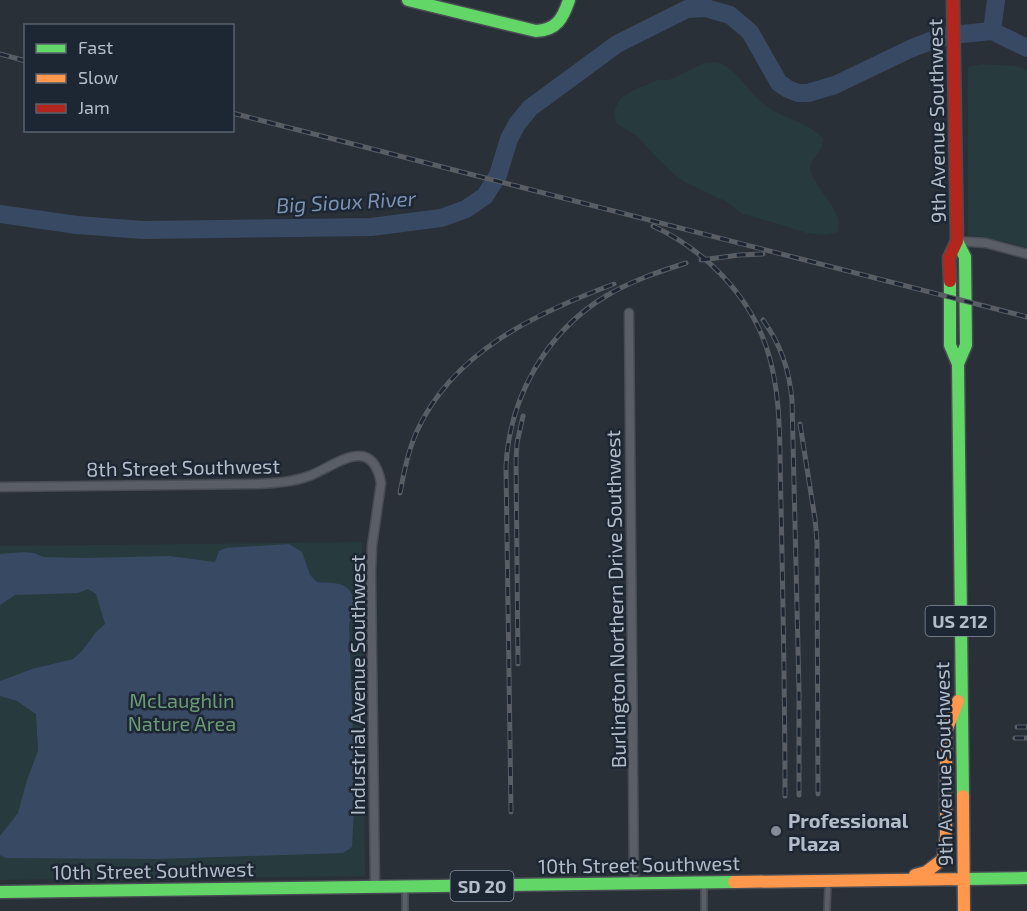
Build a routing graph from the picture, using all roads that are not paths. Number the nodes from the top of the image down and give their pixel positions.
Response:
1 (408, 0) edge
2 (568, 0) edge
3 (953, 0) edge
4 (957, 241) junction
5 (1027, 254) edge
6 (629, 313) dead end
7 (381, 483) joint
8 (0, 486) edge
9 (961, 693) junction
10 (1027, 878) edge
11 (964, 879) junction
12 (900, 880) junction
13 (828, 881) junction
14 (704, 882) junction
15 (634, 884) junction
16 (375, 887) junction
17 (406, 887) junction
18 (0, 892) edge
19 (405, 911) edge
20 (704, 911) edge
21 (827, 911) edge
22 (964, 911) edge

1 - 2 main road
3 - 4 main road, 9th Avenue Southwest / US 212
4 - 5 street
4 - 9 main road, 9th Avenue Southwest / US 212
6 - 15 street, Burlington Northern Drive Southwest
7 - 8 street, 8th Street Southwest
7 - 16 street, Industrial Avenue Southwest
9 - 11 main road, 9th Avenue Southwest / US 212
9 - 12 main road
10 - 11 main road, 10th Street Southwest
11 - 12 main road, 10th Street Southwest / SD 20
11 - 22 main road, 9th Avenue Southwest / US 212
12 - 13 main road, 10th Street Southwest / SD 20
13 - 14 main road, 10th Street Southwest / SD 20
13 - 21 lane
14 - 15 main road, 10th Street Southwest / SD 20
14 - 20 lane
15 - 17 main road, 10th Street Southwest / SD 20
16 - 17 main road, 10th Street Southwest / SD 20
16 - 18 main road, 10th Street Southwest / SD 20
17 - 19 lane

